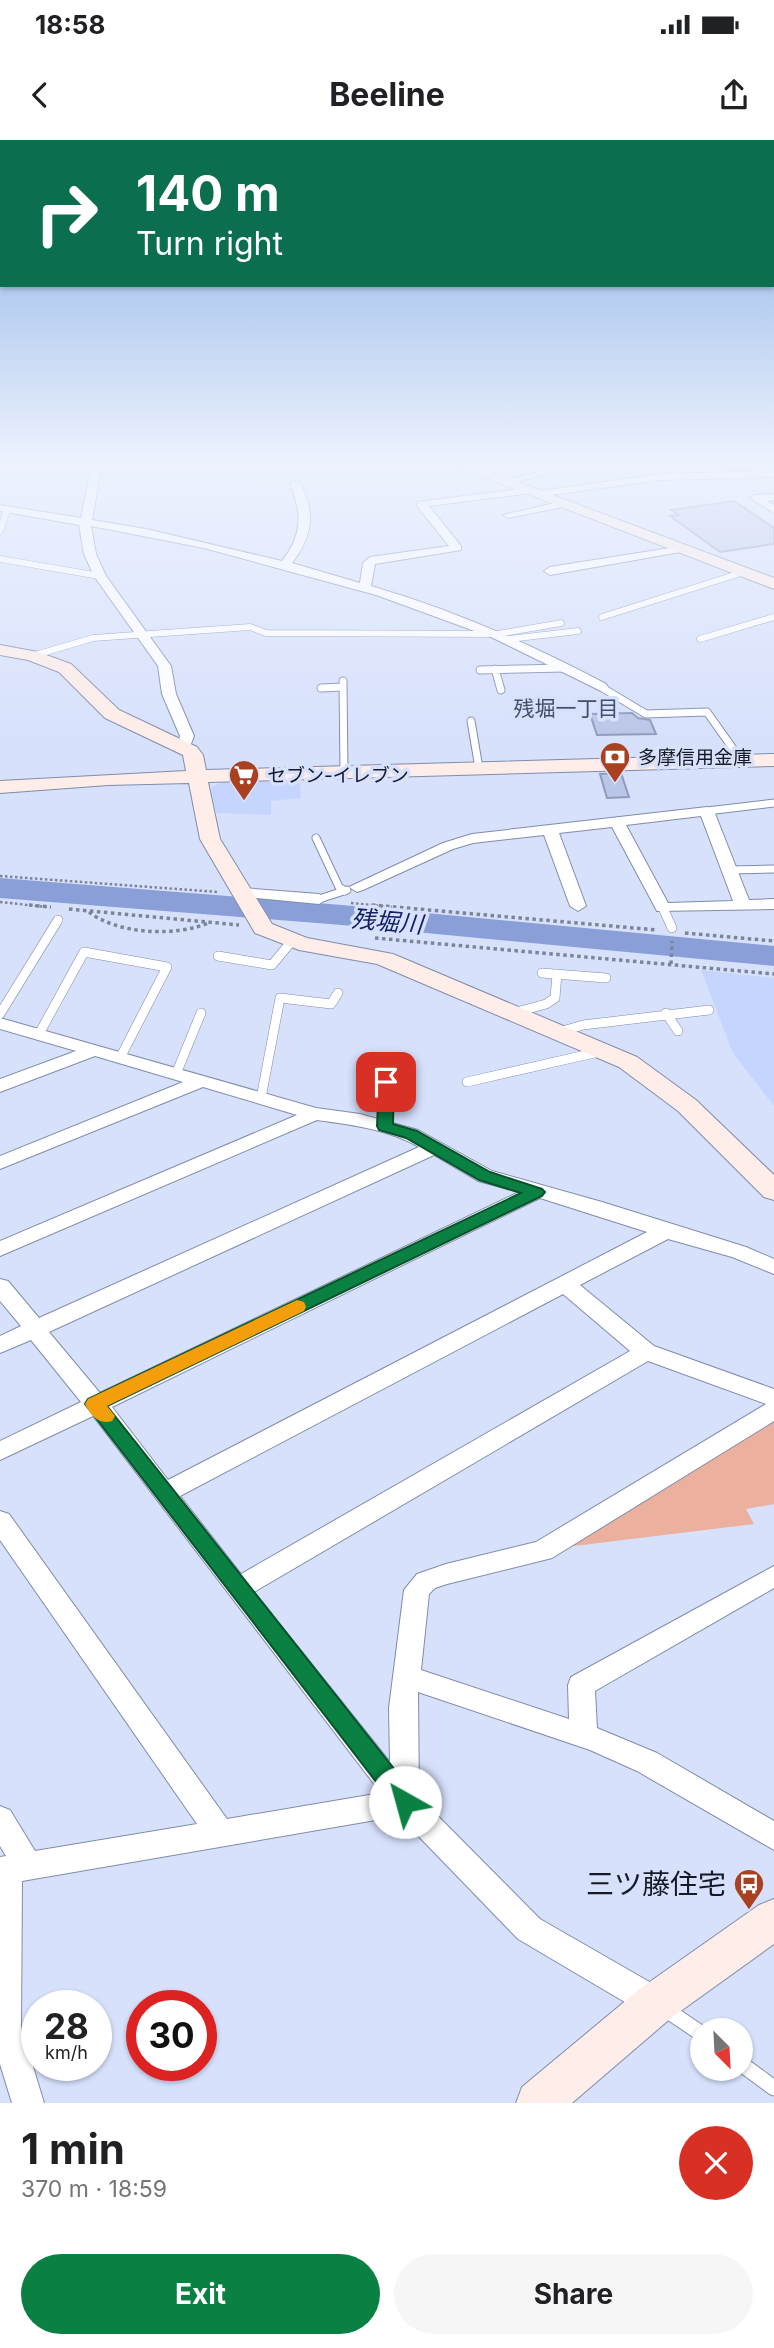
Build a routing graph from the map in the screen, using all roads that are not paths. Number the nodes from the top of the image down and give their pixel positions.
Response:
1 (92, 556) edge
2 (249, 556) edge
3 (292, 556) edge
4 (400, 556) edge
5 (642, 556) edge
6 (700, 556) edge
7 (0, 559) edge
8 (285, 564) junction
9 (550, 571) dead end
10 (744, 572) junction
11 (100, 576) junction
12 (774, 584) edge
13 (365, 589) junction
14 (602, 617) dead end
15 (774, 617) edge
16 (561, 623) dead end
17 (578, 631) dead end
18 (141, 633) junction
19 (503, 636) junction
20 (699, 639) dead end
21 (0, 650) edge
22 (32, 656) junction
23 (568, 667) junction
24 (495, 669) junction
25 (480, 670) dead end
26 (601, 687) joint
27 (321, 688) dead end
28 (501, 690) dead end
29 (471, 721) dead end
30 (184, 746) junction
31 (774, 760) edge
32 (741, 761) junction
33 (479, 768) junction
34 (344, 772) junction
35 (197, 776) junction
36 (0, 786) edge
37 (774, 803) edge
38 (708, 811) junction
39 (616, 821) junction
40 (550, 830) junction
41 (316, 838) dead end
42 (774, 869) edge
43 (731, 870) junction
44 (351, 889) junction
45 (236, 893) junction
46 (319, 899) joint
47 (774, 904) edge
48 (743, 905) junction
49 (578, 906) dead end
50 (663, 908) junction
51 (58, 920) dead end
52 (672, 932) road end
53 (291, 942) junction
54 (218, 956) dead end
55 (542, 973) dead end
56 (557, 974) junction
57 (606, 978) dead end
58 (338, 993) dead end
59 (709, 1010) dead end
60 (201, 1013) dead end
61 (513, 1013) junction
62 (666, 1013) junction
63 (0, 1014) edge
64 (0, 1023) edge
65 (678, 1031) dead end
66 (559, 1032) junction
67 (39, 1034) junction
68 (94, 1050) junction
69 (603, 1051) junction
70 (120, 1058) junction
71 (387, 1060) dead end
72 (176, 1074) junction
73 (202, 1081) junction
74 (467, 1082) dead end
75 (0, 1086) edge
76 (261, 1098) junction
77 (315, 1114) junction
78 (385, 1126) junction
79 (433, 1148) junction
80 (0, 1163) edge
81 (774, 1191) edge
82 (536, 1192) junction
83 (666, 1231) junction
84 (0, 1249) edge
85 (774, 1267) edge
86 (566, 1284) junction
87 (0, 1286) edge
88 (35, 1329) junction
89 (0, 1345) edge
90 (646, 1352) junction
91 (774, 1398) edge
92 (94, 1404) junction
93 (774, 1410) edge
94 (0, 1451) edge
95 (164, 1493) junction
96 (0, 1521) edge
97 (774, 1576) edge
98 (237, 1589) junction
99 (407, 1677) junction
100 (584, 1736) junction
101 (405, 1802) junction
102 (0, 1818) edge
103 (220, 1833) junction
104 (774, 1837) edge
105 (11, 1868) edge
106 (774, 1919) edge
107 (656, 2003) junction
108 (690, 2026) edge
109 (753, 2073) edge
110 (774, 2088) edge
111 (28, 2103) edge
112 (538, 2103) edge

1 - 11 street
2 - 8 street
3 - 8 street
4 - 13 street
5 - 9 street
6 - 10 main road
7 - 11 lane
8 - 13 street
10 - 12 main road
10 - 14 lane
11 - 18 street
13 - 19 street
15 - 20 lane
16 - 19 lane
17 - 19 lane
18 - 19 lane
18 - 22 lane
18 - 30 street
19 - 23 street
21 - 22 street
22 - 30 street
23 - 24 lane
23 - 26 street
24 - 25 lane
24 - 28 lane
26 - 32 lane
27 - 34 lane
29 - 33 lane
30 - 35 street
31 - 32 street
32 - 33 street
33 - 34 street
34 - 35 street
35 - 36 street
35 - 45 street
37 - 38 lane
38 - 39 street
38 - 43 street
39 - 40 street
39 - 50 street
40 - 44 street
40 - 49 street
41 - 44 lane
42 - 43 lane
43 - 48 street
44 - 46 lane
45 - 46 street
45 - 53 street
47 - 48 street
48 - 50 street
50 - 52 lane
51 - 63 lane
53 - 54 lane
53 - 61 street
55 - 56 lane
56 - 57 lane
56 - 61 lane
58 - 76 lane
59 - 62 lane
60 - 72 lane
61 - 66 street
62 - 65 lane
62 - 66 lane
64 - 67 street
66 - 69 street
67 - 68 street
67 - 70 lane
68 - 70 street
68 - 75 street
69 - 74 lane
69 - 81 street
70 - 72 street
71 - 78 lane
72 - 73 street
73 - 76 street
73 - 80 street
76 - 77 street
77 - 78 street
77 - 84 street
78 - 79 street
79 - 82 street
79 - 88 street
82 - 83 street
82 - 92 street
83 - 85 street
83 - 86 street
86 - 90 street
86 - 95 street
87 - 88 street
88 - 89 street
88 - 92 street
90 - 91 street
90 - 98 street
92 - 94 street
92 - 95 street
93 - 99 street
95 - 98 street
96 - 103 street
97 - 100 street
98 - 101 street
99 - 100 street
99 - 101 street
100 - 104 street
101 - 103 street
101 - 107 street
102 - 105 street
103 - 105 street
105 - 111 street
106 - 107 street
107 - 108 lane
107 - 112 street
109 - 110 lane

